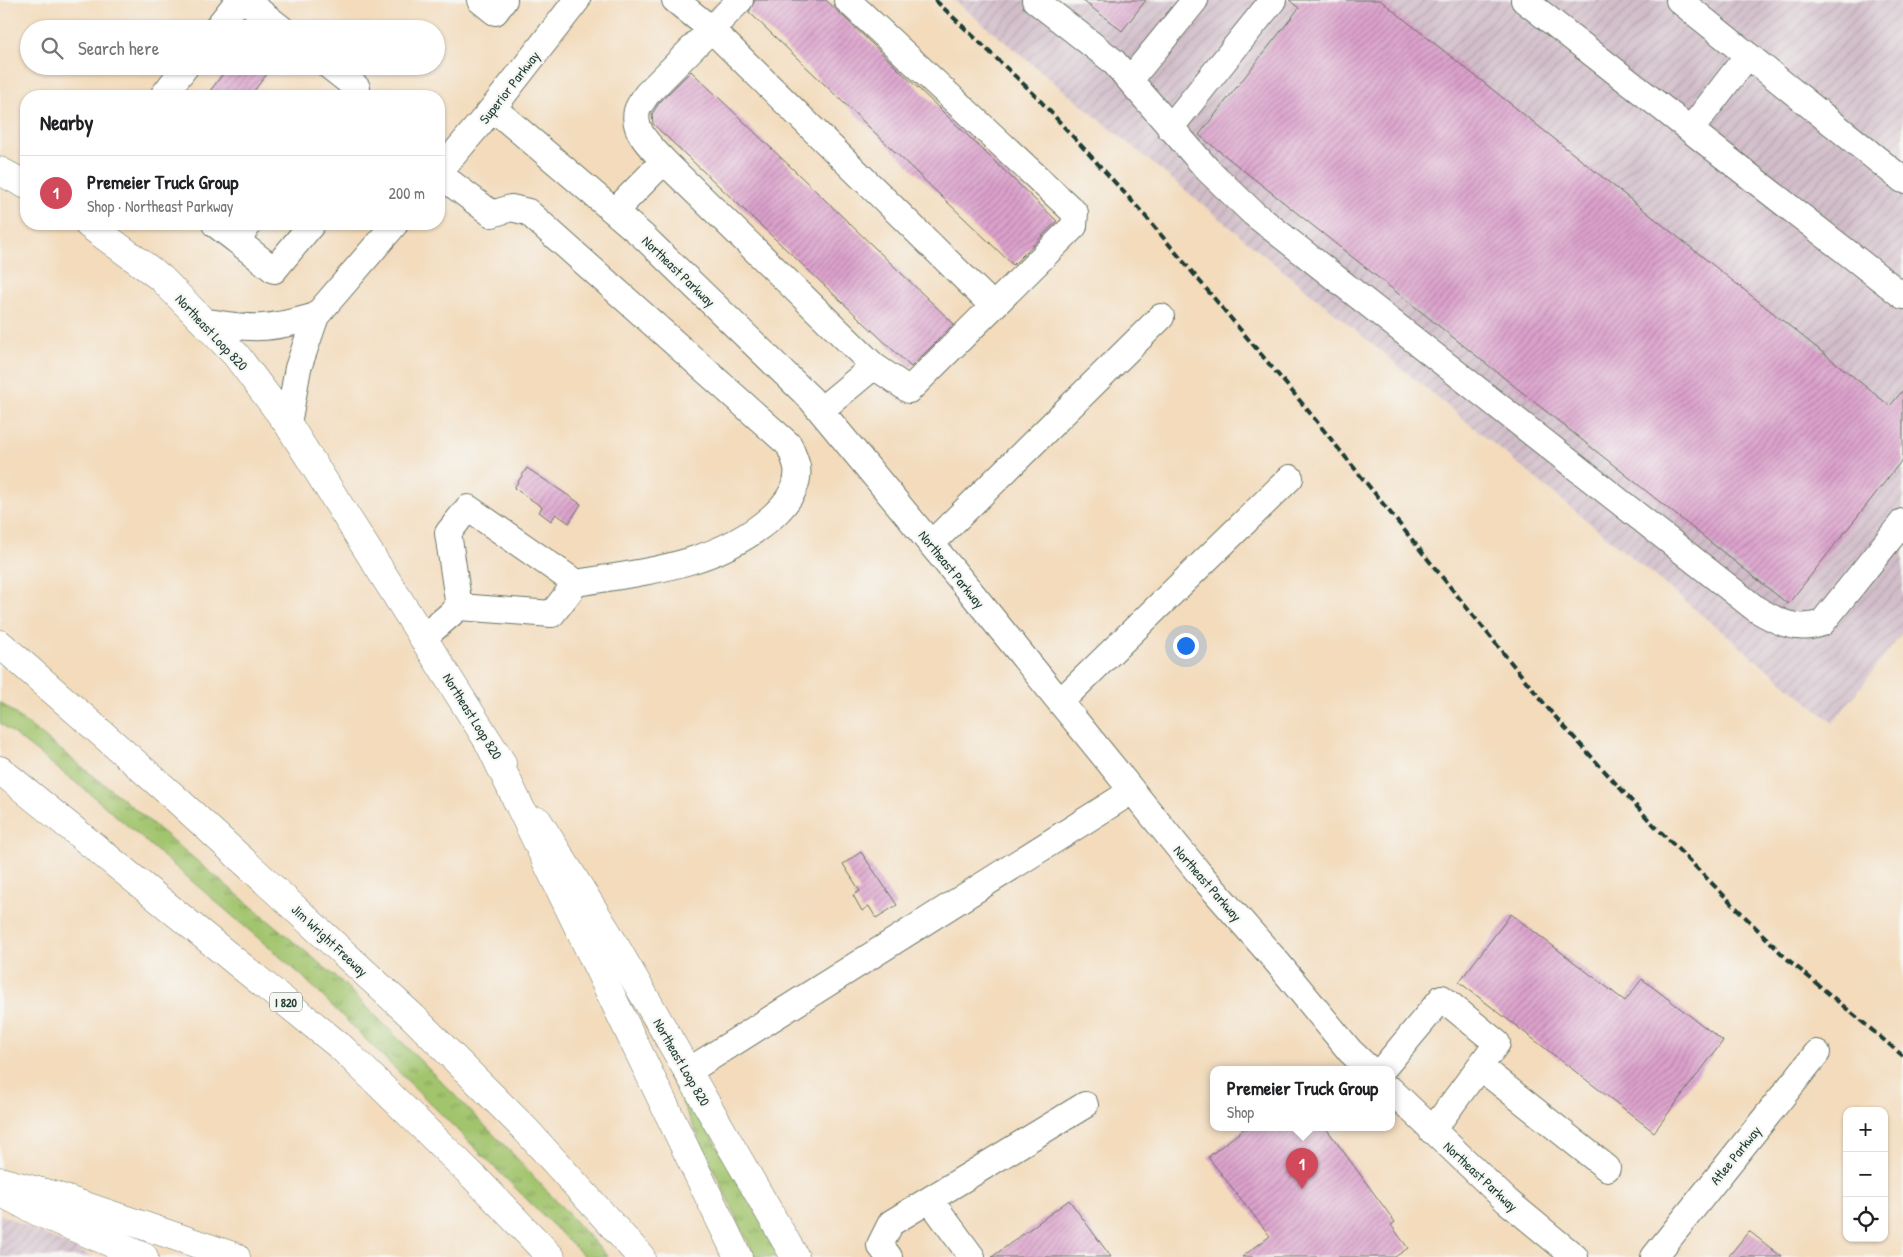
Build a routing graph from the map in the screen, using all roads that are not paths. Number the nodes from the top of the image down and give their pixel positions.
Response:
1 (239, 0) edge
2 (245, 0) edge
3 (480, 0) edge
4 (504, 0) edge
5 (577, 0) edge
6 (675, 0) edge
7 (740, 0) edge
8 (846, 0) edge
9 (1035, 0) edge
10 (1195, 0) edge
11 (1273, 0) edge
12 (1524, 0) edge
13 (1679, 0) edge
14 (223, 20) edge
15 (271, 20) edge
16 (711, 29) junction
17 (1748, 55) junction
18 (179, 75) edge
19 (339, 75) edge
20 (1130, 80) junction
21 (168, 90) edge
22 (355, 90) edge
23 (493, 108) junction
24 (1170, 128) junction
25 (1691, 129) junction
26 (664, 161) junction
27 (445, 166) edge
28 (0, 172) edge
29 (445, 178) edge
30 (1903, 180) edge
31 (20, 182) edge
32 (615, 212) junction
33 (97, 230) edge
34 (307, 230) edge
35 (387, 230) edge
36 (242, 232) edge
37 (1903, 296) edge
38 (993, 306) junction
39 (316, 316) junction
40 (1161, 317) dead end
41 (203, 321) junction
42 (874, 366) junction
43 (821, 410) junction
44 (288, 424) junction
45 (1290, 478) dead end
46 (1903, 522) edge
47 (932, 544) junction
48 (576, 583) junction
49 (459, 608) junction
50 (424, 637) junction
51 (0, 644) edge
52 (1060, 702) junction
53 (489, 743) junction
54 (0, 770) edge
55 (1132, 791) junction
56 (1817, 1053) dead end
57 (1366, 1066) edge
58 (1385, 1066) edge
59 (1480, 1066) junction
60 (687, 1072) junction
61 (1395, 1094) edge
62 (1085, 1105) dead end
63 (1432, 1130) junction
64 (1607, 1168) dead end
65 (0, 1180) edge
66 (0, 1192) edge
67 (930, 1200) junction
68 (144, 1257) edge
69 (236, 1257) edge
70 (551, 1257) edge
71 (641, 1257) edge
72 (738, 1257) edge
73 (795, 1257) edge
74 (889, 1257) edge
75 (972, 1257) edge
76 (1575, 1257) edge
77 (1654, 1257) edge

1 - 14 street
2 - 15 street
3 - 4 street
5 - 23 street, Superior Parkway
6 - 16 street
7 - 16 street
8 - 38 street
9 - 20 street
10 - 20 street
11 - 24 street
12 - 25 street
13 - 17 street
16 - 26 street
16 - 38 street
17 - 25 street
17 - 30 street
18 - 21 street
19 - 22 street
20 - 24 street
23 - 27 street, Superior Parkway
23 - 32 street, Northeast Parkway
24 - 46 street
25 - 37 street
26 - 32 street
26 - 42 street
28 - 31 main road
29 - 48 street
32 - 43 street, Northeast Parkway
33 - 41 main road, Northeast Loop 820
34 - 36 street
35 - 39 street
38 - 42 street
39 - 41 street
39 - 44 street
40 - 47 street
41 - 44 main road, Northeast Loop 820
42 - 43 street
43 - 47 street, Northeast Parkway
44 - 50 main road, Northeast Loop 820
45 - 52 street
47 - 52 street, Northeast Parkway
48 - 49 street
48 - 49 street
49 - 50 street
50 - 53 main road, Northeast Loop 820
51 - 71 main road, Jim Wright Freeway
52 - 55 street, Northeast Parkway
53 - 60 main road, Northeast Loop 820
53 - 72 main road
54 - 70 main road, I 820
55 - 57 street, Northeast Parkway
55 - 60 street
56 - 77 street, Atlee Parkway
58 - 59 street
59 - 63 street
59 - 64 street
60 - 73 main road, Northeast Loop 820
61 - 63 street, Northeast Parkway
62 - 67 street
63 - 76 street, Northeast Parkway
65 - 69 main road
66 - 68 main road
67 - 74 street
67 - 75 street

